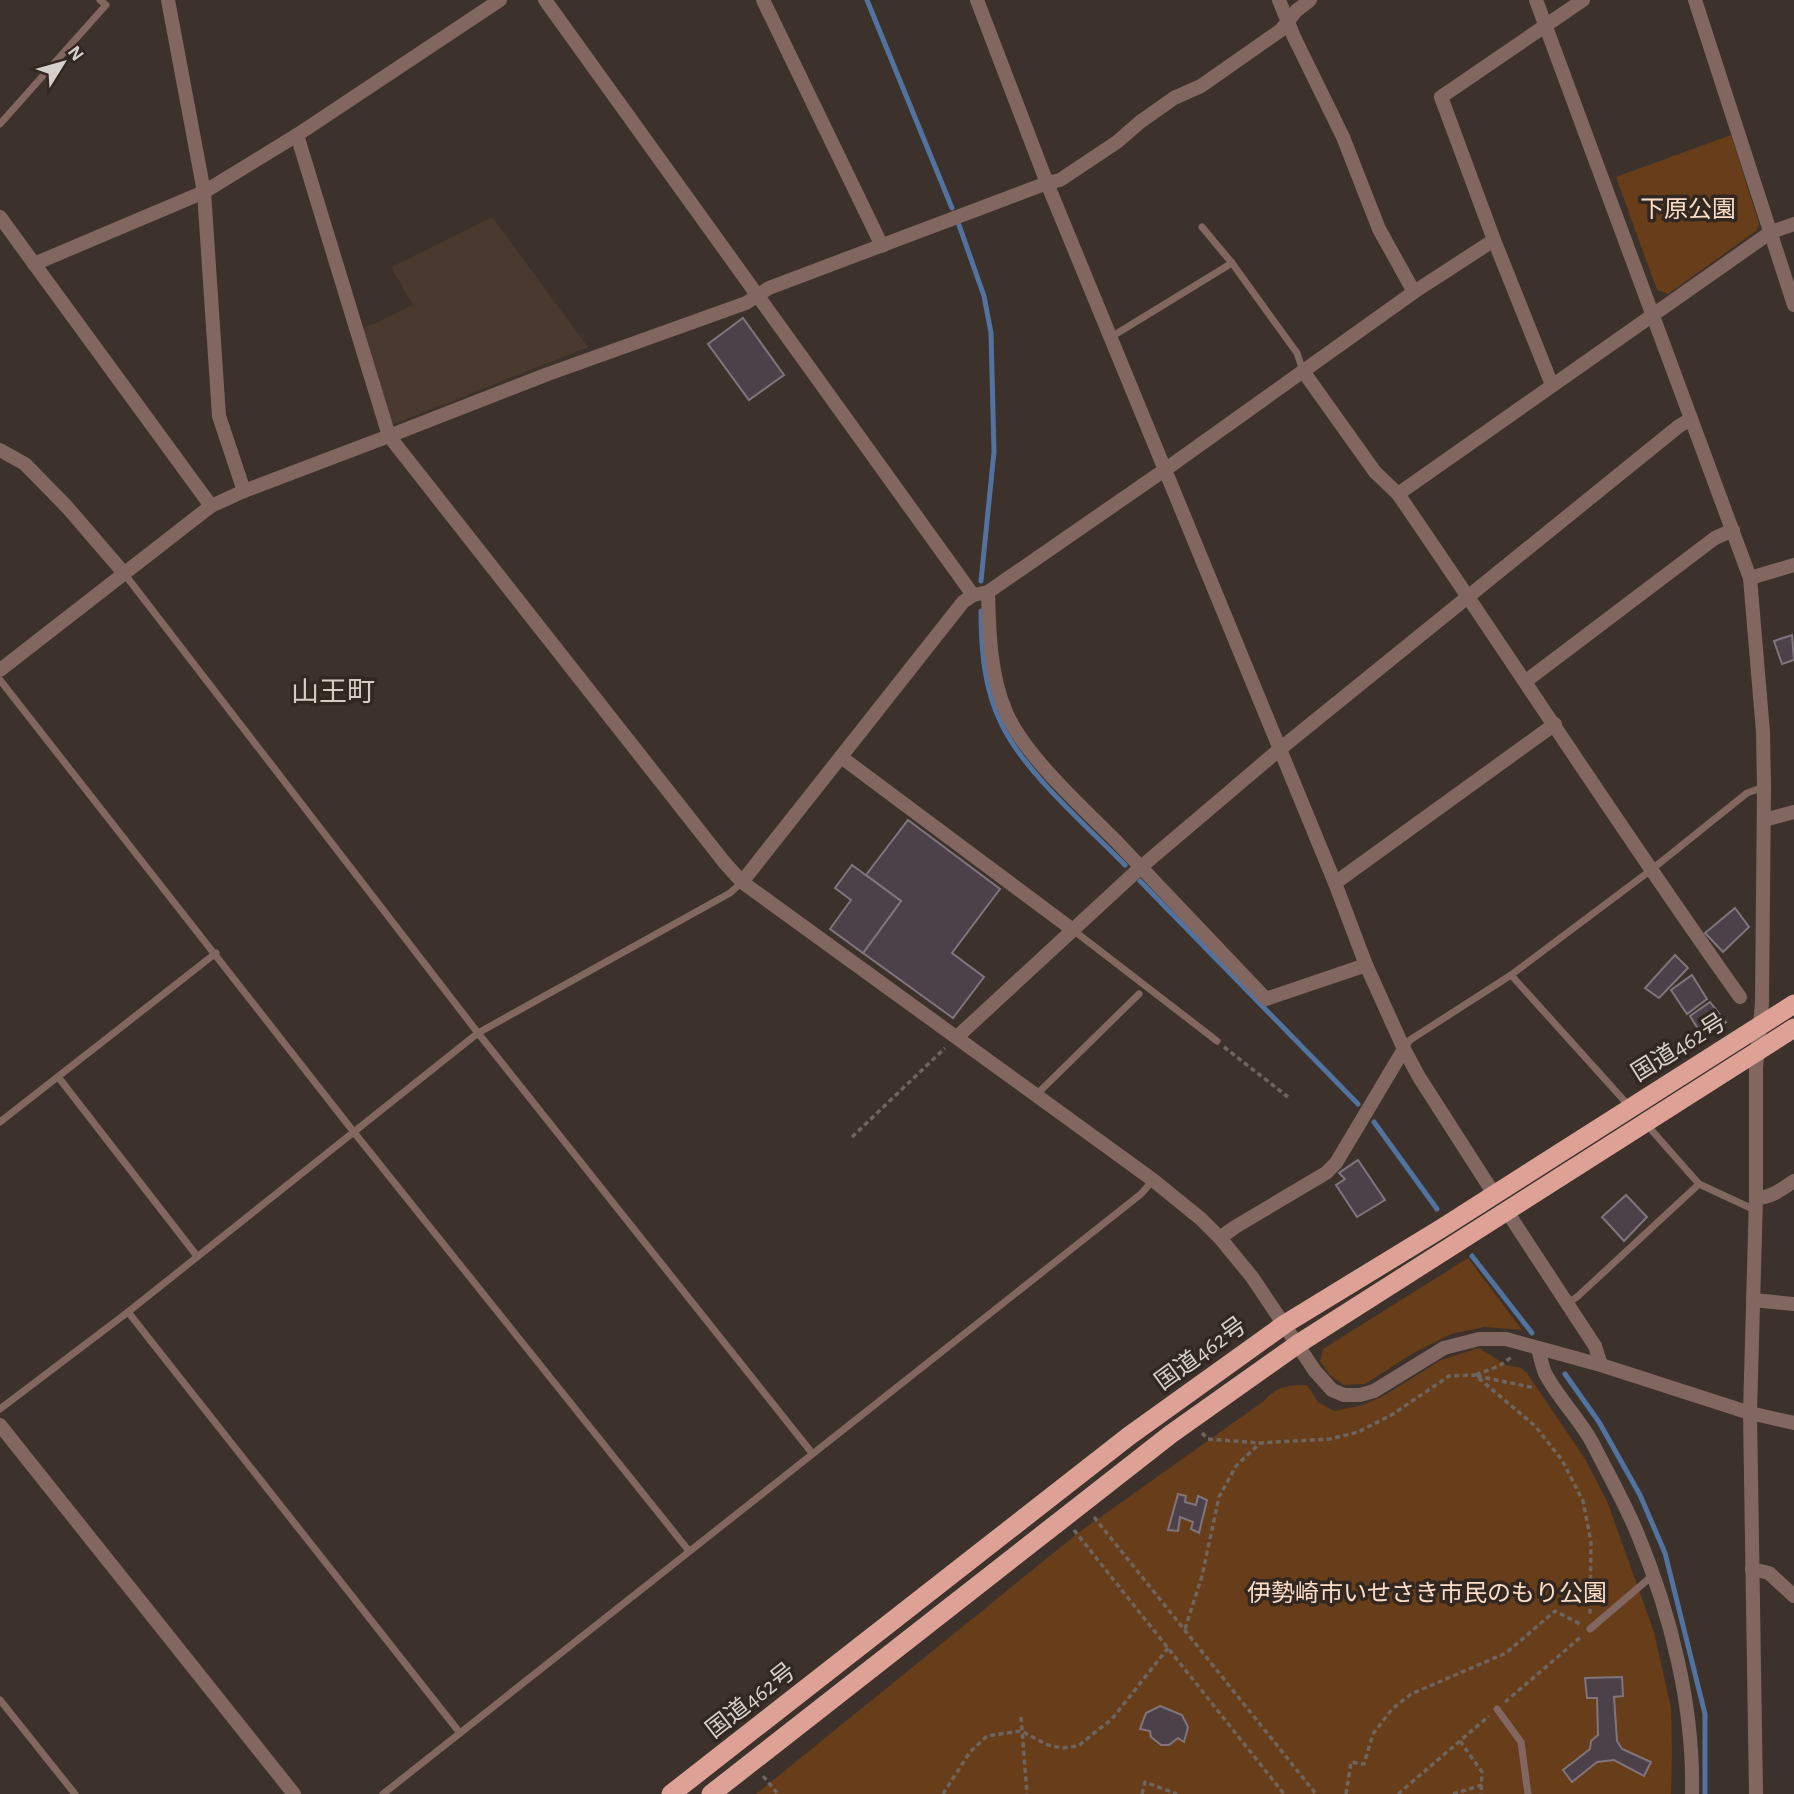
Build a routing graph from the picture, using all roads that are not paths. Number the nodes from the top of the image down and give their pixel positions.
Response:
1 (100, 0) edge
2 (168, 0) edge
3 (500, 0) edge
4 (545, 0) edge
5 (763, 0) edge
6 (977, 0) edge
7 (1279, 0) edge
8 (1310, 0) edge
9 (1536, 0) edge
10 (1583, 0) edge
11 (1695, 0) edge
12 (1288, 22) junction
13 (1546, 25) junction
14 (0, 124) edge
15 (296, 135) junction
16 (1047, 183) junction
17 (204, 192) junction
18 (0, 217) edge
19 (1794, 224) edge
20 (1202, 227) dead end
21 (1771, 232) junction
22 (1494, 240) junction
23 (882, 246) junction
24 (1232, 263) junction
25 (34, 264) junction
26 (1414, 292) junction
27 (756, 296) junction
28 (1794, 305) edge
29 (1653, 315) junction
30 (1111, 337) junction
31 (1303, 371) junction
32 (1552, 385) junction
33 (1691, 419) junction
34 (389, 436) junction
35 (0, 450) edge
36 (1166, 469) junction
37 (244, 491) junction
38 (1398, 494) junction
39 (211, 506) junction
40 (1733, 530) junction
41 (1794, 565) edge
42 (123, 572) junction
43 (1750, 578) junction
44 (981, 593) junction
45 (1468, 595) junction
46 (0, 670) edge
47 (0, 680) edge
48 (1526, 681) junction
49 (1555, 724) junction
50 (1280, 749) junction
51 (841, 757) junction
52 (1764, 787) junction
53 (1794, 812) edge
54 (1764, 820) junction
55 (1141, 867) junction
56 (1651, 870) junction
57 (742, 882) junction
58 (1335, 883) junction
59 (1073, 930) junction
60 (216, 953) junction
61 (1366, 965) junction
62 (1511, 975) junction
63 (1139, 994) dead end
64 (1740, 998) dead end
65 (1794, 1004) edge
66 (1761, 1025) junction
67 (1794, 1028) edge
68 (478, 1033) junction
69 (957, 1037) junction
70 (1217, 1041) road end
71 (1404, 1049) junction
72 (1757, 1051) junction
73 (59, 1078) junction
74 (1036, 1095) junction
75 (1637, 1114) junction
76 (0, 1122) edge
77 (354, 1131) junction
78 (1153, 1180) junction
79 (1794, 1181) edge
80 (1699, 1184) junction
81 (1494, 1194) junction
82 (1756, 1204) junction
83 (1506, 1210) junction
84 (1220, 1238) junction
85 (197, 1256) junction
86 (1753, 1300) junction
87 (1567, 1303) junction
88 (1794, 1304) edge
89 (128, 1312) junction
90 (1285, 1324) junction
91 (1298, 1344) junction
92 (1538, 1348) junction
93 (1601, 1365) junction
94 (0, 1409) edge
95 (1750, 1413) junction
96 (1794, 1423) edge
97 (0, 1426) edge
98 (812, 1453) junction
99 (689, 1551) junction
100 (1752, 1569) junction
101 (1652, 1576) junction
102 (1794, 1596) edge
103 (1590, 1629) road end
104 (0, 1700) edge
105 (1497, 1709) dead end
106 (460, 1733) junction
107 (75, 1794) edge
108 (293, 1794) edge
109 (383, 1794) edge
110 (671, 1794) edge
111 (711, 1794) edge
112 (1528, 1794) edge
113 (1692, 1794) edge
114 (1756, 1794) edge

1 - 14 lane
2 - 17 street
3 - 15 street
4 - 27 street
5 - 23 street
6 - 16 street
7 - 12 street
8 - 12 street
9 - 13 street
10 - 13 street
11 - 21 street
12 - 16 street
12 - 26 street
13 - 22 street
13 - 29 street
15 - 17 street
15 - 34 street
16 - 23 street
16 - 30 street
17 - 25 street
17 - 37 street
18 - 25 street
19 - 21 street
20 - 24 lane
21 - 28 street
21 - 29 street
22 - 26 street
22 - 32 street
23 - 27 street
24 - 30 lane
24 - 31 lane
25 - 39 street
26 - 31 street
27 - 34 street
27 - 44 street
29 - 32 street
29 - 33 street
30 - 36 street
31 - 36 street
31 - 38 street
32 - 38 street
33 - 40 street
33 - 45 street
34 - 37 street
34 - 57 street
35 - 42 street
36 - 44 street
36 - 50 street
37 - 39 street
38 - 45 street
39 - 42 street
40 - 43 street
40 - 48 street
41 - 43 street
42 - 46 street
42 - 68 lane
43 - 52 street
44 - 51 street
44 - 55 street
45 - 48 street
45 - 50 street
47 - 60 lane
48 - 49 street
49 - 56 street
49 - 58 street
50 - 55 street
50 - 58 street
51 - 57 street
51 - 59 street
52 - 54 street
52 - 56 lane
53 - 54 street
54 - 66 street
55 - 59 street
55 - 61 street
56 - 62 lane
56 - 64 street
57 - 68 lane
57 - 69 street
58 - 61 street
59 - 69 street
59 - 70 lane
60 - 73 lane
60 - 77 lane
61 - 71 street
62 - 71 lane
62 - 75 lane
63 - 74 lane
65 - 66 highway, 国道462号
66 - 72 street
66 - 75 highway, 国道462号
67 - 72 highway, 国道462号
68 - 77 lane
68 - 98 lane
69 - 74 street
71 - 81 street
71 - 84 street
72 - 75 highway, 国道462号
72 - 82 street
73 - 76 lane
73 - 85 lane
74 - 78 street
75 - 80 lane
75 - 81 highway, 国道462号
75 - 83 highway, 国道462号
77 - 85 lane
77 - 99 lane
78 - 84 street
78 - 98 lane
79 - 82 street
80 - 82 lane
80 - 87 lane
81 - 90 highway, 国道462号
82 - 86 street
83 - 87 street
83 - 91 highway, 国道462号
84 - 90 street
85 - 89 lane
86 - 88 street
86 - 95 street
87 - 93 street
89 - 94 lane
89 - 106 lane
90 - 91 street
90 - 110 highway, 国道462号
91 - 92 street
91 - 111 highway, 国道462号
92 - 93 street
92 - 101 street
93 - 95 street
95 - 96 street
95 - 100 street
97 - 108 street
98 - 99 lane
99 - 106 lane
100 - 102 street
100 - 114 street
101 - 103 lane
101 - 113 street
104 - 107 lane
105 - 112 lane
106 - 109 lane

